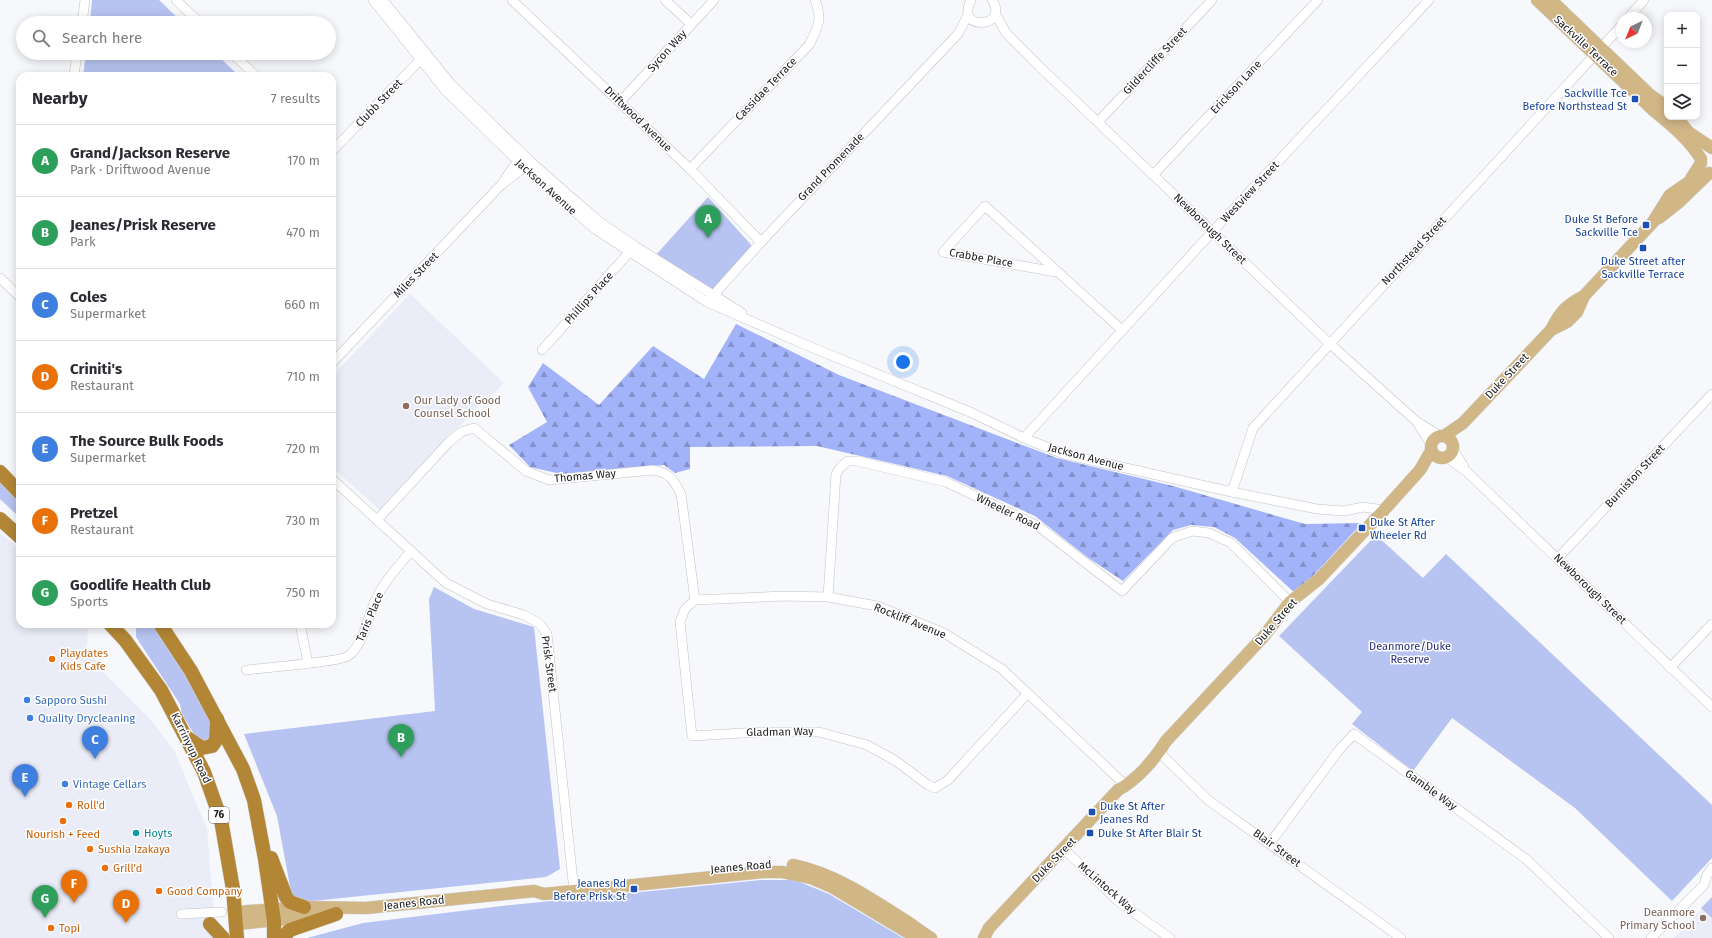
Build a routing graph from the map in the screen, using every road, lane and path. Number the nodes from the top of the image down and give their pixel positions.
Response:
1 (85, 0) edge
2 (176, 0) edge
3 (373, 0) edge
4 (512, 0) edge
5 (666, 0) edge
6 (714, 0) edge
7 (815, 0) edge
8 (1212, 0) edge
9 (1318, 0) edge
10 (1429, 0) edge
11 (1537, 0) edge
12 (1551, 0) edge
13 (1644, 0) edge
14 (386, 4) edge
15 (968, 5) edge
16 (995, 5) edge
17 (1633, 12) edge
18 (83, 16) edge
19 (193, 16) edge
20 (980, 23) junction
21 (691, 24) junction
22 (1616, 32) edge
23 (1006, 33) junction
24 (958, 34) junction
25 (1598, 51) junction
26 (422, 57) junction
27 (77, 60) edge
28 (239, 60) edge
29 (75, 72) edge
30 (252, 72) edge
31 (620, 102) junction
32 (1664, 105) edge
33 (1679, 120) edge
34 (1098, 122) junction
35 (336, 146) edge
36 (1712, 148) edge
37 (520, 157) junction
38 (527, 165) junction
39 (1706, 167) edge
40 (690, 169) junction
41 (1153, 174) junction
42 (500, 186) junction
43 (1213, 232) junction
44 (761, 242) junction
45 (632, 250) junction
46 (1056, 272) junction
47 (0, 278) edge
48 (16, 293) edge
49 (714, 295) junction
50 (707, 302) junction
51 (760, 325) junction
52 (1122, 330) junction
53 (1329, 343) junction
54 (542, 350) dead end
55 (336, 359) edge
56 (1712, 394) edge
57 (1416, 421) junction
58 (1463, 423) junction
59 (1442, 436) junction
60 (1024, 438) junction
61 (1442, 451) junction
62 (0, 466) edge
63 (0, 472) edge
64 (16, 480) edge
65 (336, 483) edge
66 (16, 489) edge
67 (1232, 492) junction
68 (1384, 510) junction
69 (0, 519) edge
70 (377, 520) junction
71 (16, 531) edge
72 (410, 552) junction
73 (1558, 558) junction
74 (828, 597) junction
75 (695, 600) junction
76 (1290, 602) junction
77 (1712, 624) edge
78 (118, 628) edge
79 (163, 628) edge
80 (301, 628) edge
81 (308, 663) junction
82 (1670, 668) junction
83 (246, 670) dead end
84 (1027, 694) junction
85 (1712, 707) edge
86 (217, 718) junction
87 (183, 732) junction
88 (1166, 741) junction
89 (1159, 752) junction
90 (1120, 786) junction
91 (254, 800) junction
92 (1270, 843) junction
93 (1064, 850) junction
94 (1712, 868) edge
95 (573, 887) junction
96 (304, 907) junction
97 (366, 908) junction
98 (181, 914) dead end
99 (336, 914) junction
100 (274, 915) junction
101 (231, 916) junction
102 (210, 924) dead end
103 (986, 933) edge
104 (223, 938) edge
105 (237, 938) edge
106 (274, 938) edge
107 (282, 938) edge
108 (917, 938) edge
109 (931, 938) edge
110 (974, 938) edge
111 (1170, 938) edge
112 (1401, 938) edge
113 (1609, 938) edge
114 (1651, 938) edge

1 - 18 street
2 - 19 street
3 - 14 street, Jackson Avenue
4 - 31 street, Driftwood Avenue
5 - 21 street
6 - 21 street, Sycon Way
7 - 40 street, Cassidae Terrace
8 - 34 street, Gildercliffe Street
9 - 41 street, Erickson Lane
10 - 43 street, Westview Street
11 - 25 main road, Sackville Terrace
12 - 25 main road, Sackville Terrace
13 - 17 street
14 - 26 street, Jackson Avenue
15 - 20 street, Newborough Street
15 - 24 street, Grand Promenade
16 - 20 street, Newborough Street
16 - 23 street, Newborough Street
20 - 23 street, Newborough Street
20 - 24 street, Grand Promenade
21 - 31 street, Sycon Way
22 - 25 street, Northstead Street
23 - 34 street, Newborough Street
24 - 44 street, Grand Promenade
25 - 32 main road, Sackville Terrace
25 - 39 main road, Sackville Terrace
25 - 53 street, Northstead Street
26 - 35 street, Clubb Street
26 - 37 street, Jackson Avenue
27 - 29 street
28 - 30 street
31 - 40 street, Driftwood Avenue
33 - 36 main road
34 - 41 street, Newborough Street
36 - 39 main road, Duke Street
37 - 38 street, Jackson Avenue
37 - 42 street, Miles Street
38 - 42 street, Miles Street
38 - 45 street, Jackson Avenue
39 - 58 main road, Duke Street
40 - 44 street, Driftwood Avenue
41 - 43 street, Newborough Street
42 - 55 street, Miles Street
43 - 52 street, Westview Street
43 - 53 street, Newborough Street
44 - 49 street, Grand Promenade
45 - 49 street, Jackson Avenue
45 - 50 street, Jackson Avenue
45 - 54 street, Phillips Place
46 - 46 street, Crabbe Place
46 - 52 street, Crabbe Place
47 - 48 street
49 - 50 street, Grand Promenade
49 - 51 street, Jackson Avenue
50 - 51 street, Jackson Avenue
51 - 60 street, Jackson Avenue
52 - 60 street, Westview Street
53 - 57 street, Newborough Street
53 - 67 street, Northstead Street
56 - 73 street, Burniston Street
57 - 59 street, Newborough Street
57 - 61 street, Newborough Street
58 - 59 main road, Duke Street
58 - 61 main road, Duke Street
59 - 61 main road, Duke Street
60 - 67 street, Jackson Avenue
61 - 68 main road, Duke Street
61 - 73 street, Newborough Street
62 - 64 highway
63 - 66 highway
65 - 70 street, Prisk Street
67 - 68 street, Jackson Avenue
68 - 76 main road, Duke Street
69 - 71 highway
70 - 72 street, Prisk Street
70 - 75 street, Thomas Way
72 - 81 street, Taris Place
72 - 95 street, Prisk Street
73 - 82 street, Newborough Street
74 - 75 street, Rockliff Avenue
74 - 76 street, Wheeler Road
74 - 84 street, Rockliff Avenue
75 - 84 street, Gladman Way
76 - 88 main road, Duke Street
77 - 82 street
78 - 87 highway, Karrinyup Road / 76
79 - 86 highway
80 - 81 street
81 - 83 street, Taris Place
82 - 85 street, Newborough Street
84 - 90 street, Rockliff Avenue
86 - 87 highway
86 - 91 highway
87 - 101 highway, Karrinyup Road / 76
88 - 89 main road, Duke Street
88 - 90 main road, Duke Street
89 - 90 main road, Duke Street
89 - 92 street, Blair Street
90 - 93 main road, Duke Street
91 - 96 highway
91 - 100 highway
92 - 112 street, Blair Street
92 - 113 street, Gamble Way
93 - 103 main road, Duke Street
93 - 111 street, McLintock Way
94 - 114 street
95 - 97 main road, Jeanes Road
95 - 108 main road, Jeanes Road
95 - 109 main road, Jeanes Road
96 - 97 main road, Jeanes Road
96 - 100 main road, Jeanes Road
97 - 99 main road, Jeanes Road
98 - 101 street
99 - 100 main road, Jeanes Road
99 - 107 highway
100 - 101 main road, Jeanes Road
100 - 106 highway
101 - 105 highway, Karrinyup Road / 76
102 - 104 highway
103 - 110 main road, Duke Street

